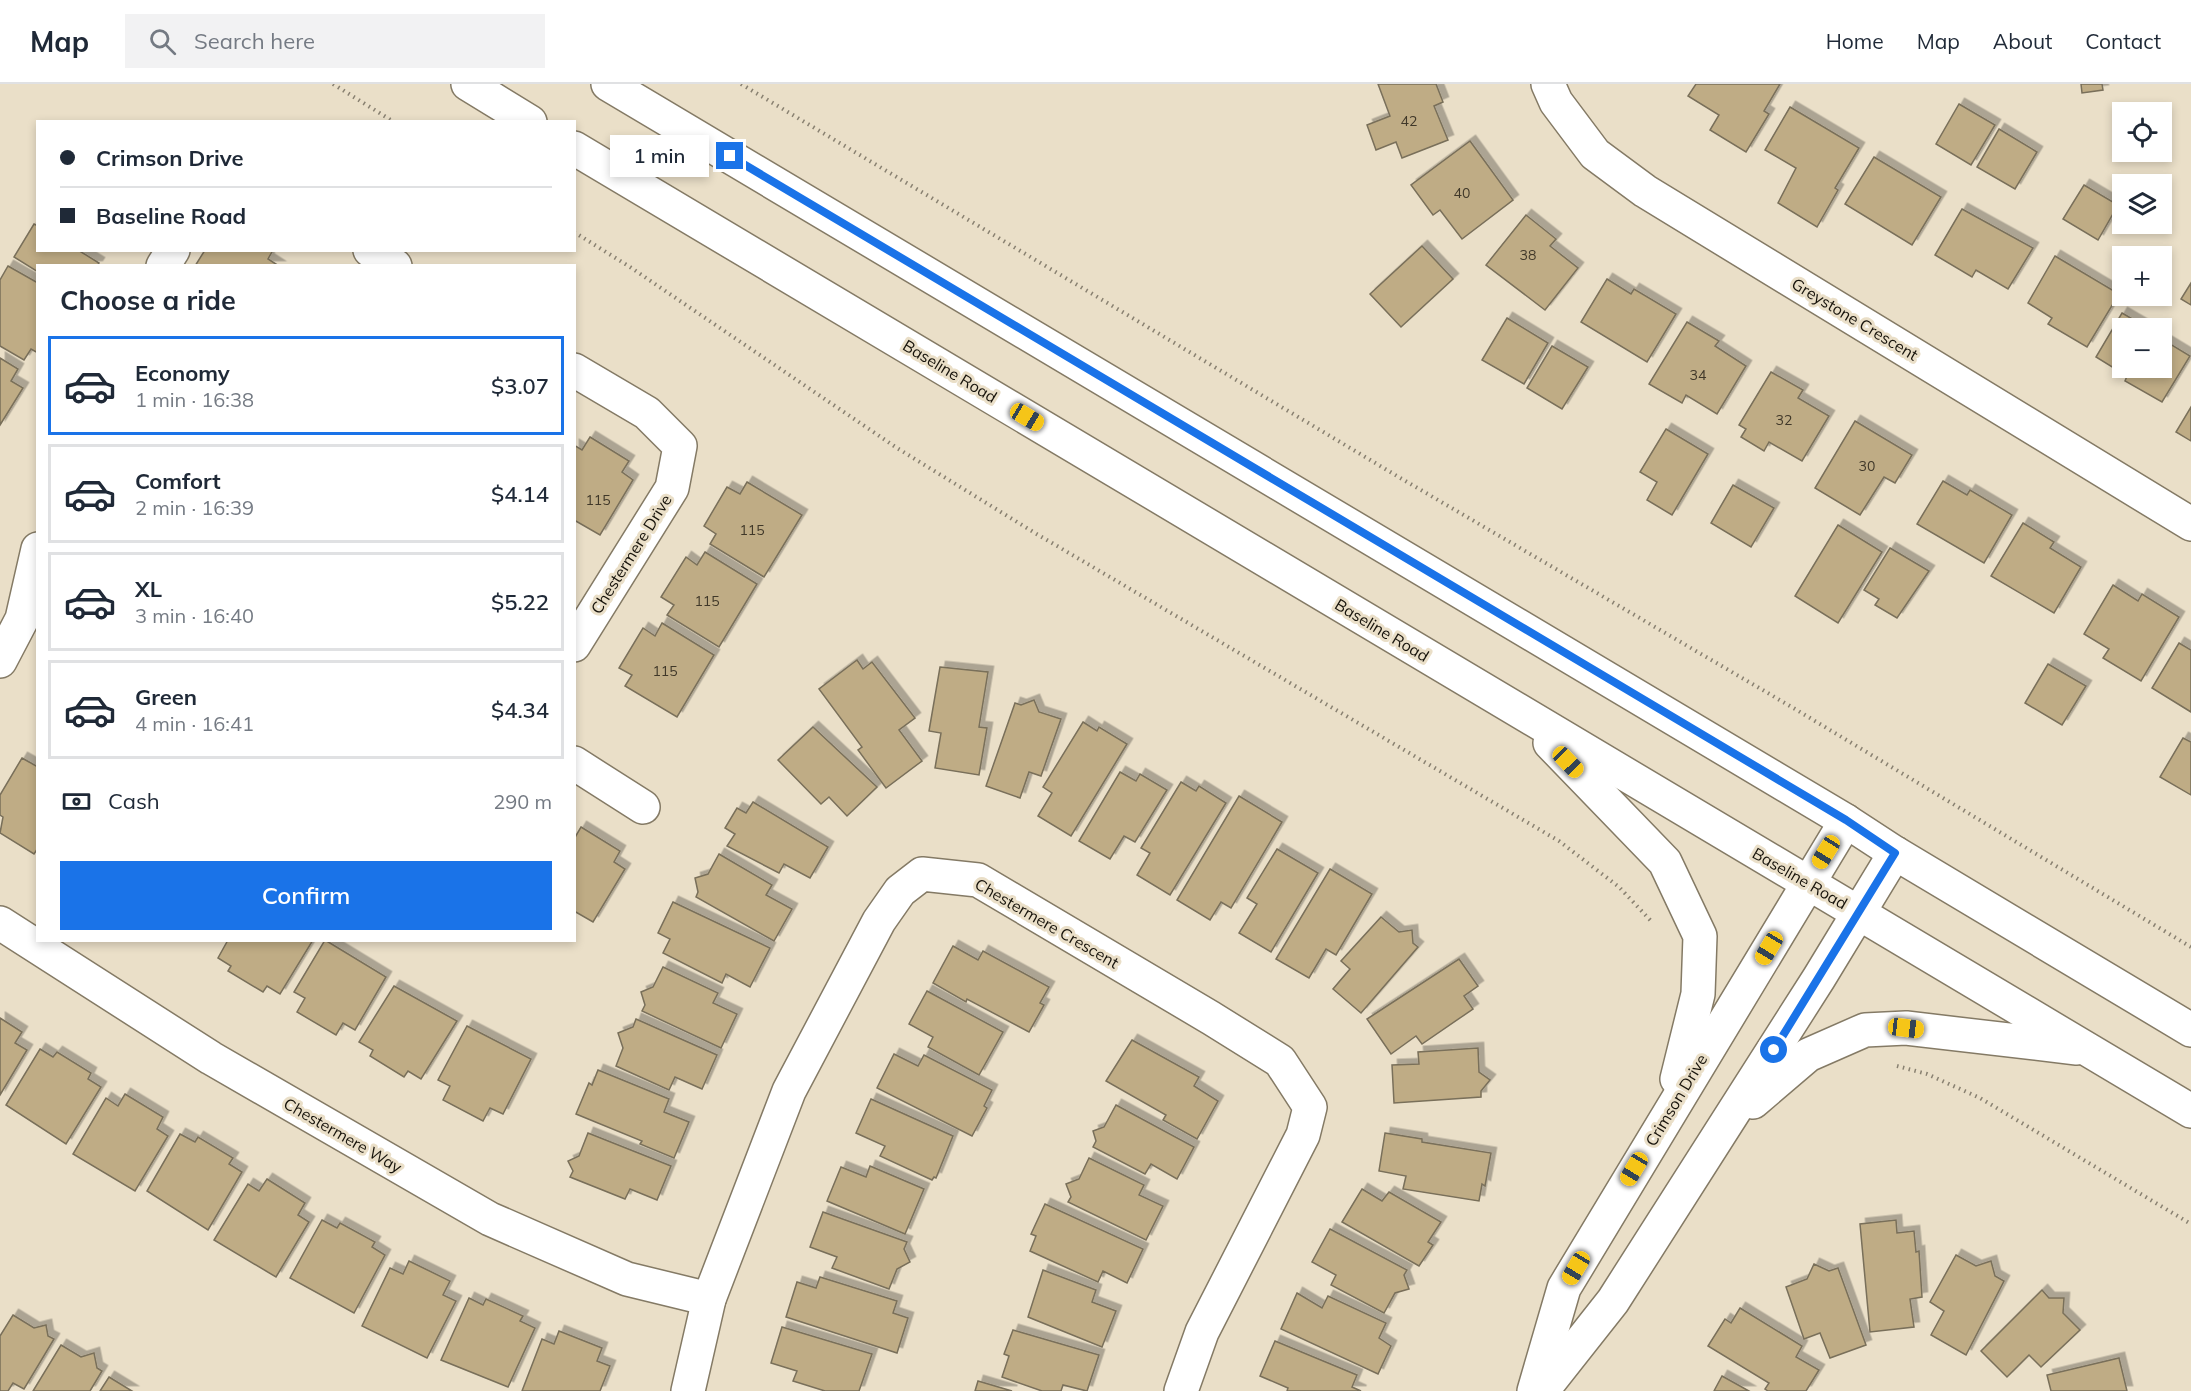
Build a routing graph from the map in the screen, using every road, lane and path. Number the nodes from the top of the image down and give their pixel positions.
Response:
1 (333, 84) edge
2 (468, 84) edge
3 (608, 84) edge
4 (741, 84) edge
5 (1548, 84) edge
6 (391, 120) edge
7 (527, 120) edge
8 (576, 149) edge
9 (576, 233) edge
10 (373, 252) edge
11 (392, 264) edge
12 (576, 371) edge
13 (2191, 524) edge
14 (36, 558) edge
15 (576, 642) edge
16 (0, 661) edge
17 (1520, 712) junction
18 (576, 764) edge
19 (643, 807) dead end
20 (1846, 820) junction
21 (1895, 853) junction
22 (1806, 883) junction
23 (1859, 913) junction
24 (0, 923) edge
25 (1656, 927) dead end
26 (2191, 947) edge
27 (2191, 1029) edge
28 (2089, 1049) junction
29 (1886, 1063) dead end
30 (1669, 1110) junction
31 (2191, 1110) edge
32 (1728, 1122) junction
33 (2191, 1224) edge
34 (709, 1299) junction
35 (688, 1391) edge
36 (1181, 1391) edge
37 (1534, 1391) edge
38 (1542, 1391) edge

1 - 6 path
2 - 7 street
3 - 20 street
4 - 26 path
5 - 13 street, Greystone Crescent
8 - 17 street, Baseline Road
9 - 25 path
10 - 11 street
12 - 15 street, Chestermere Drive
14 - 16 street
17 - 22 street, Baseline Road
17 - 30 street
18 - 19 street
20 - 21 street
20 - 22 street, Crimson Drive
21 - 23 street
21 - 27 street
22 - 23 street, Baseline Road
22 - 30 street, Crimson Drive
23 - 28 street, Baseline Road
23 - 32 street
24 - 34 street, Chestermere Way
28 - 31 street, Baseline Road
28 - 32 street
29 - 33 path
30 - 37 street, Crimson Drive
32 - 38 street
34 - 35 street, Chestermere Crescent
34 - 36 street, Chestermere Crescent

